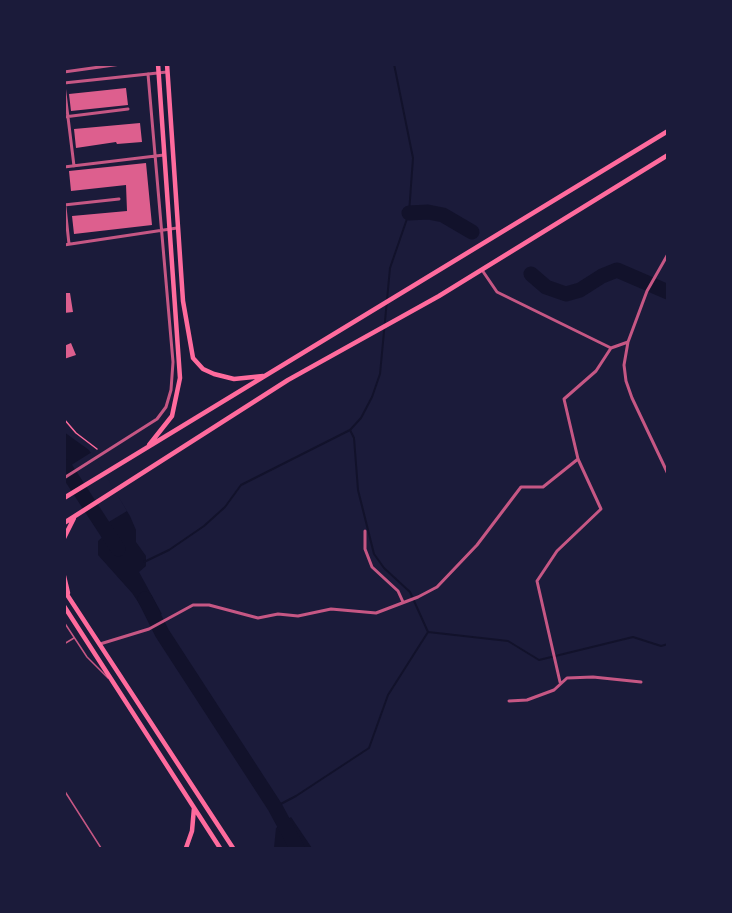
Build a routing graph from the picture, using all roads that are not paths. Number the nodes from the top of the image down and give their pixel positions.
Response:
1 (122, 64) edge
2 (158, 64) edge
3 (167, 64) edge
4 (64, 72) edge
5 (167, 72) junction
6 (158, 73) junction
7 (148, 74) junction
8 (64, 84) edge
9 (128, 110) dead end
10 (66, 117) edge
11 (668, 131) edge
12 (165, 155) junction
13 (668, 155) edge
14 (156, 156) junction
15 (74, 166) junction
16 (64, 167) edge
17 (64, 198) edge
18 (119, 199) dead end
19 (65, 205) edge
20 (177, 228) junction
21 (170, 230) junction
22 (162, 231) junction
23 (67, 244) edge
24 (668, 254) edge
25 (482, 270) junction
26 (628, 342) junction
27 (610, 348) junction
28 (265, 375) junction
29 (147, 448) junction
30 (578, 459) junction
31 (668, 474) edge
32 (64, 478) edge
33 (64, 498) edge
34 (75, 515) junction
35 (64, 523) edge
36 (365, 531) dead end
37 (64, 538) edge
38 (64, 576) edge
39 (64, 590) edge
40 (69, 596) junction
41 (405, 602) junction
42 (64, 606) edge
43 (64, 622) edge
44 (75, 638) junction
45 (64, 644) edge
46 (100, 644) junction
47 (560, 682) junction
48 (641, 682) dead end
49 (115, 684) junction
50 (508, 701) dead end
51 (64, 790) edge
52 (194, 808) junction
53 (101, 849) edge
54 (186, 849) edge
55 (220, 849) edge
56 (233, 849) edge

1 - 4 street
2 - 6 main road
3 - 5 main road
5 - 6 street
5 - 20 main road
6 - 7 street
6 - 12 main road
7 - 8 street
7 - 14 street
8 - 10 street
9 - 10 street
10 - 15 street
11 - 28 main road
12 - 14 street
12 - 21 main road
13 - 25 main road
14 - 15 street
14 - 22 street
15 - 16 street
17 - 19 street
18 - 19 street
19 - 23 street
20 - 21 street
20 - 28 main road
21 - 22 street
21 - 29 main road
22 - 23 street
22 - 32 street
24 - 26 street
25 - 27 street
25 - 34 main road
26 - 27 street
26 - 31 street
27 - 30 street
28 - 29 main road
29 - 33 main road
30 - 41 street
30 - 47 street
34 - 35 main road
34 - 37 main road
36 - 41 street
38 - 40 main road
39 - 40 main road
40 - 46 main road
41 - 46 street
42 - 49 main road
43 - 44 lane
44 - 45 lane
44 - 49 lane
46 - 56 main road
47 - 48 street
47 - 50 street
49 - 52 main road
51 - 53 lane
52 - 54 main road
52 - 55 main road

